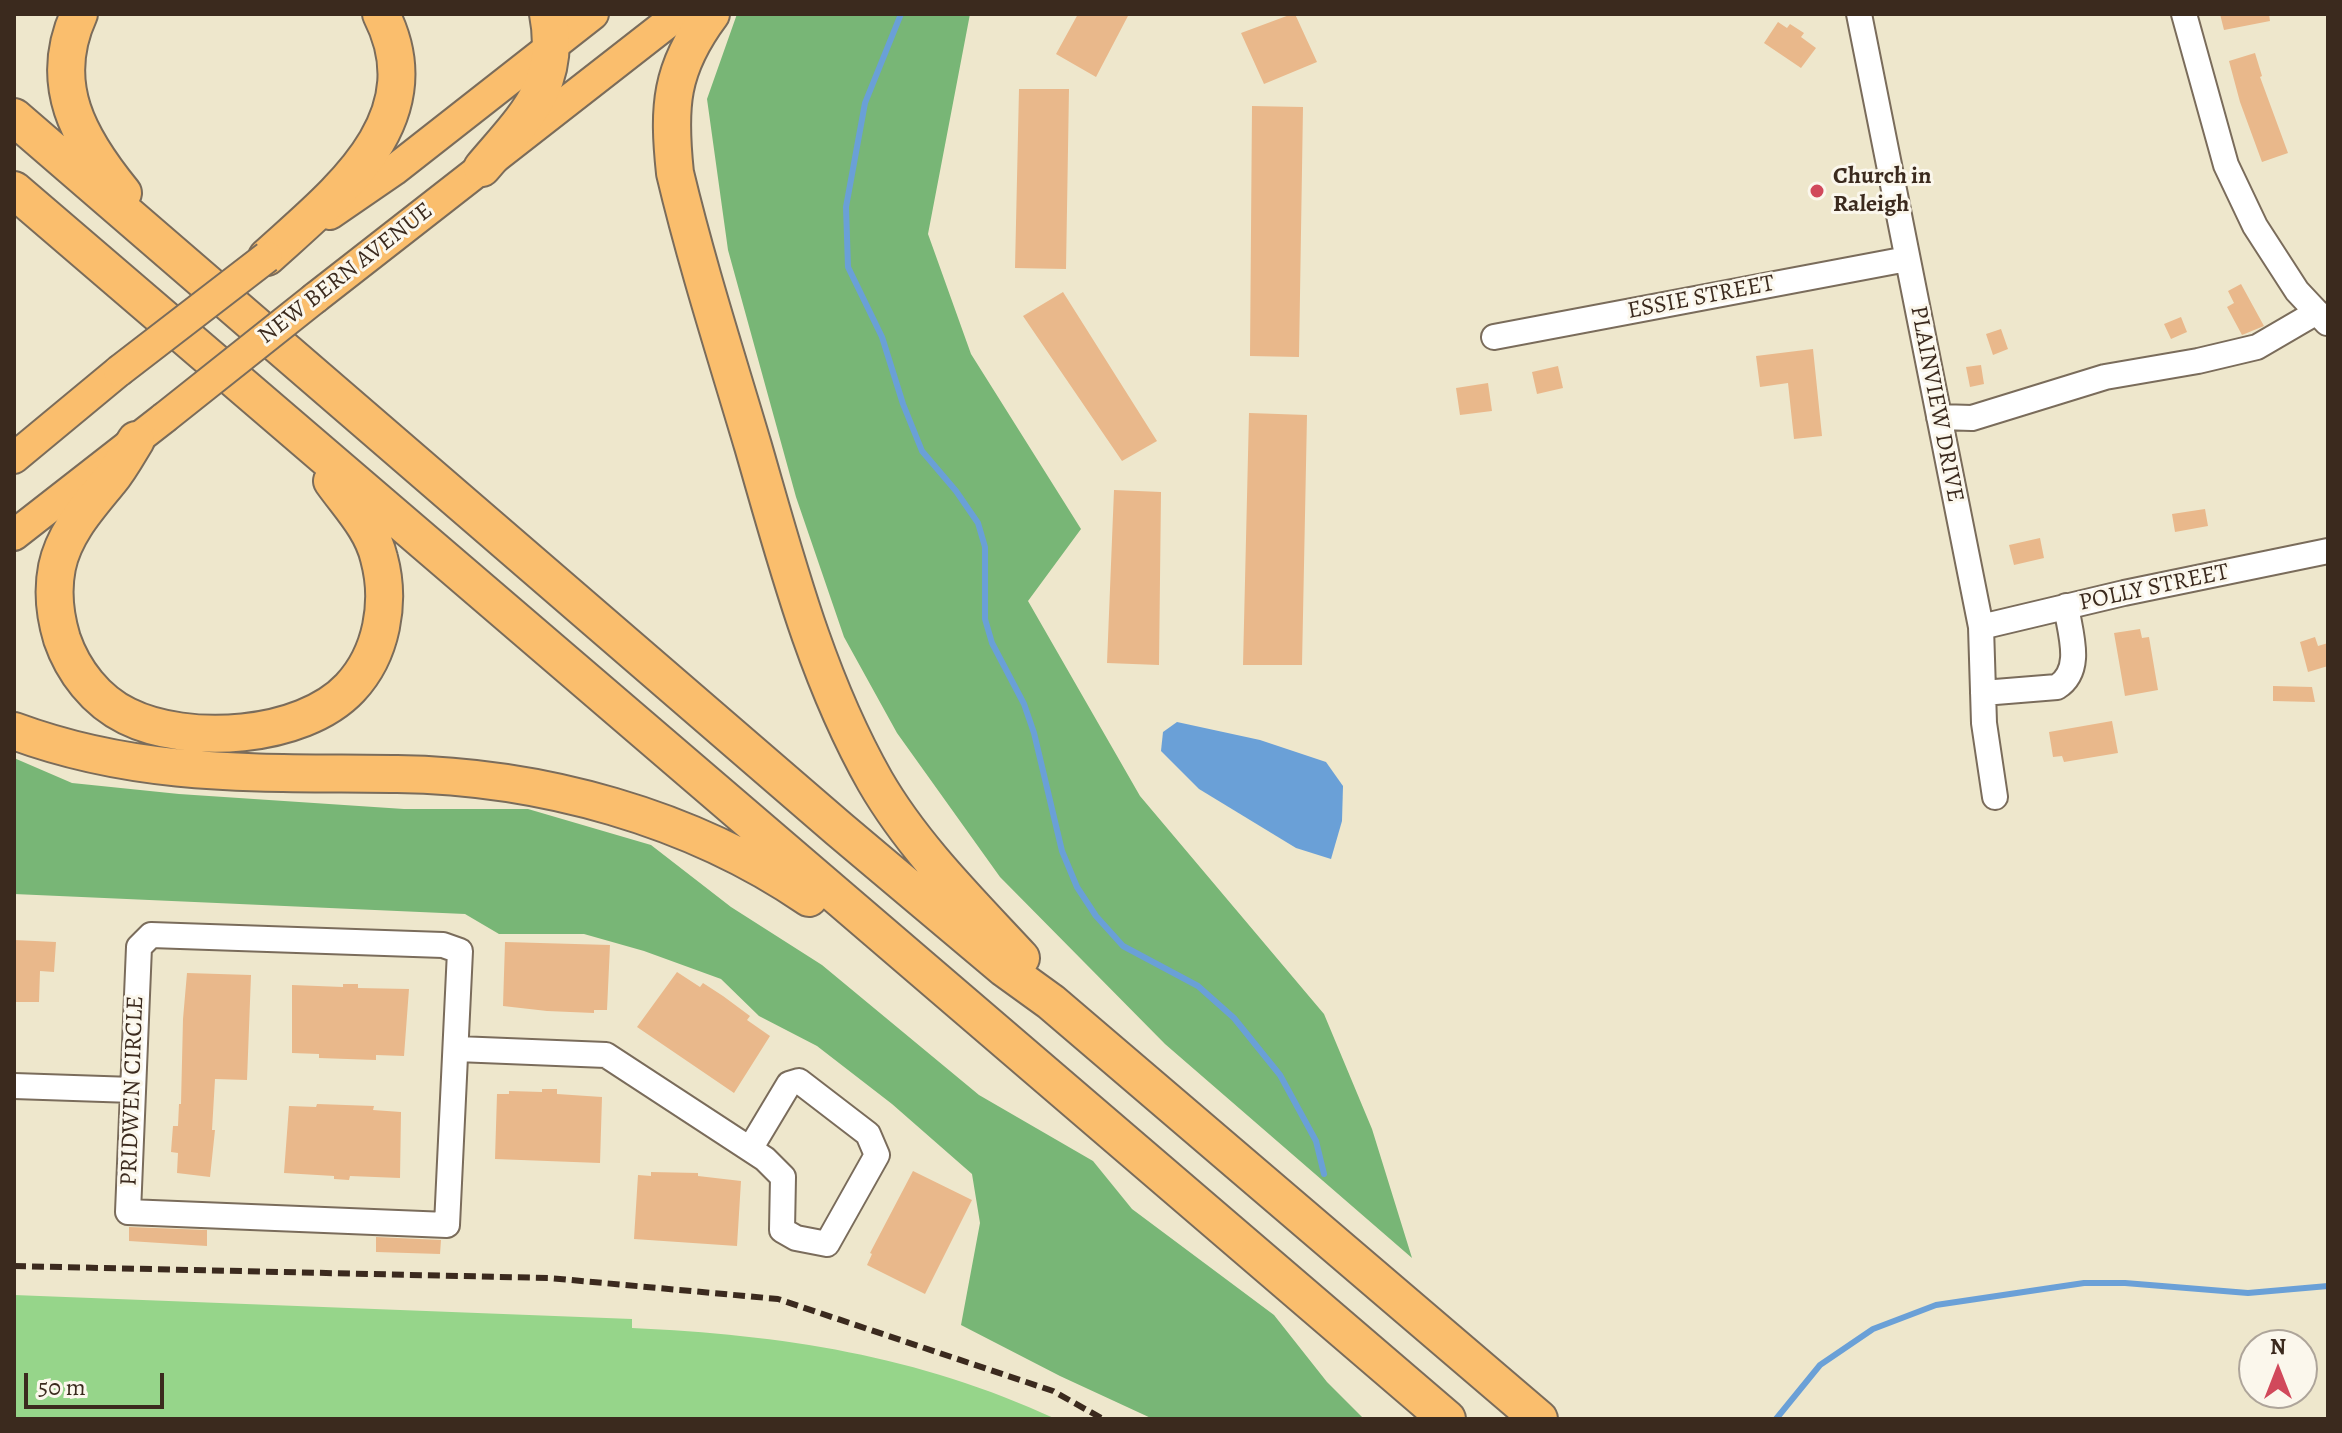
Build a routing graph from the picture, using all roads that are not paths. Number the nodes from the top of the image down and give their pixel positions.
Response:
1 (79, 14) edge
2 (381, 14) edge
3 (593, 14) edge
4 (679, 14) edge
5 (711, 14) edge
6 (1859, 14) edge
7 (2184, 14) edge
8 (550, 29) edge
9 (14, 117) edge
10 (482, 168) junction
11 (14, 190) edge
12 (267, 257) junction
13 (1907, 259) junction
14 (176, 260) junction
15 (2322, 318) edge
16 (1494, 337) dead end
17 (1939, 417) junction
18 (296, 431) junction
19 (136, 440) junction
20 (14, 458) edge
21 (14, 535) edge
22 (2328, 551) edge
23 (2066, 606) junction
24 (1981, 627) junction
25 (1983, 693) junction
26 (17, 731) edge
27 (1995, 797) dead end
28 (987, 1024) junction
29 (1103, 1048) junction
30 (457, 1049) junction
31 (14, 1086) edge
32 (133, 1090) junction
33 (750, 1149) junction
34 (1447, 1419) edge
35 (1539, 1419) edge

1 - 14 highway
2 - 12 highway
3 - 8 main road
4 - 10 main road, NEW BERN AVENUE
5 - 29 highway
6 - 13 street, PLAINVIEW DRIVE
7 - 15 street
8 - 10 highway
8 - 12 main road
9 - 14 highway
10 - 19 main road, NEW BERN AVENUE, bridge
11 - 18 highway
12 - 20 main road, bridge
13 - 16 street, ESSIE STREET
13 - 17 street, PLAINVIEW DRIVE
14 - 29 highway
15 - 17 street
17 - 24 street, PLAINVIEW DRIVE
18 - 19 highway
18 - 28 highway
19 - 21 main road, NEW BERN AVENUE
22 - 23 street, POLLY STREET
23 - 24 street, POLLY STREET
23 - 25 street
24 - 25 street, PLAINVIEW DRIVE
25 - 27 street, PLAINVIEW DRIVE
26 - 28 highway
28 - 34 highway
29 - 35 highway
30 - 32 street, PRIDWEN CIRCLE
30 - 32 street, PRIDWEN CIRCLE
30 - 33 street
31 - 32 street
33 - 33 street

